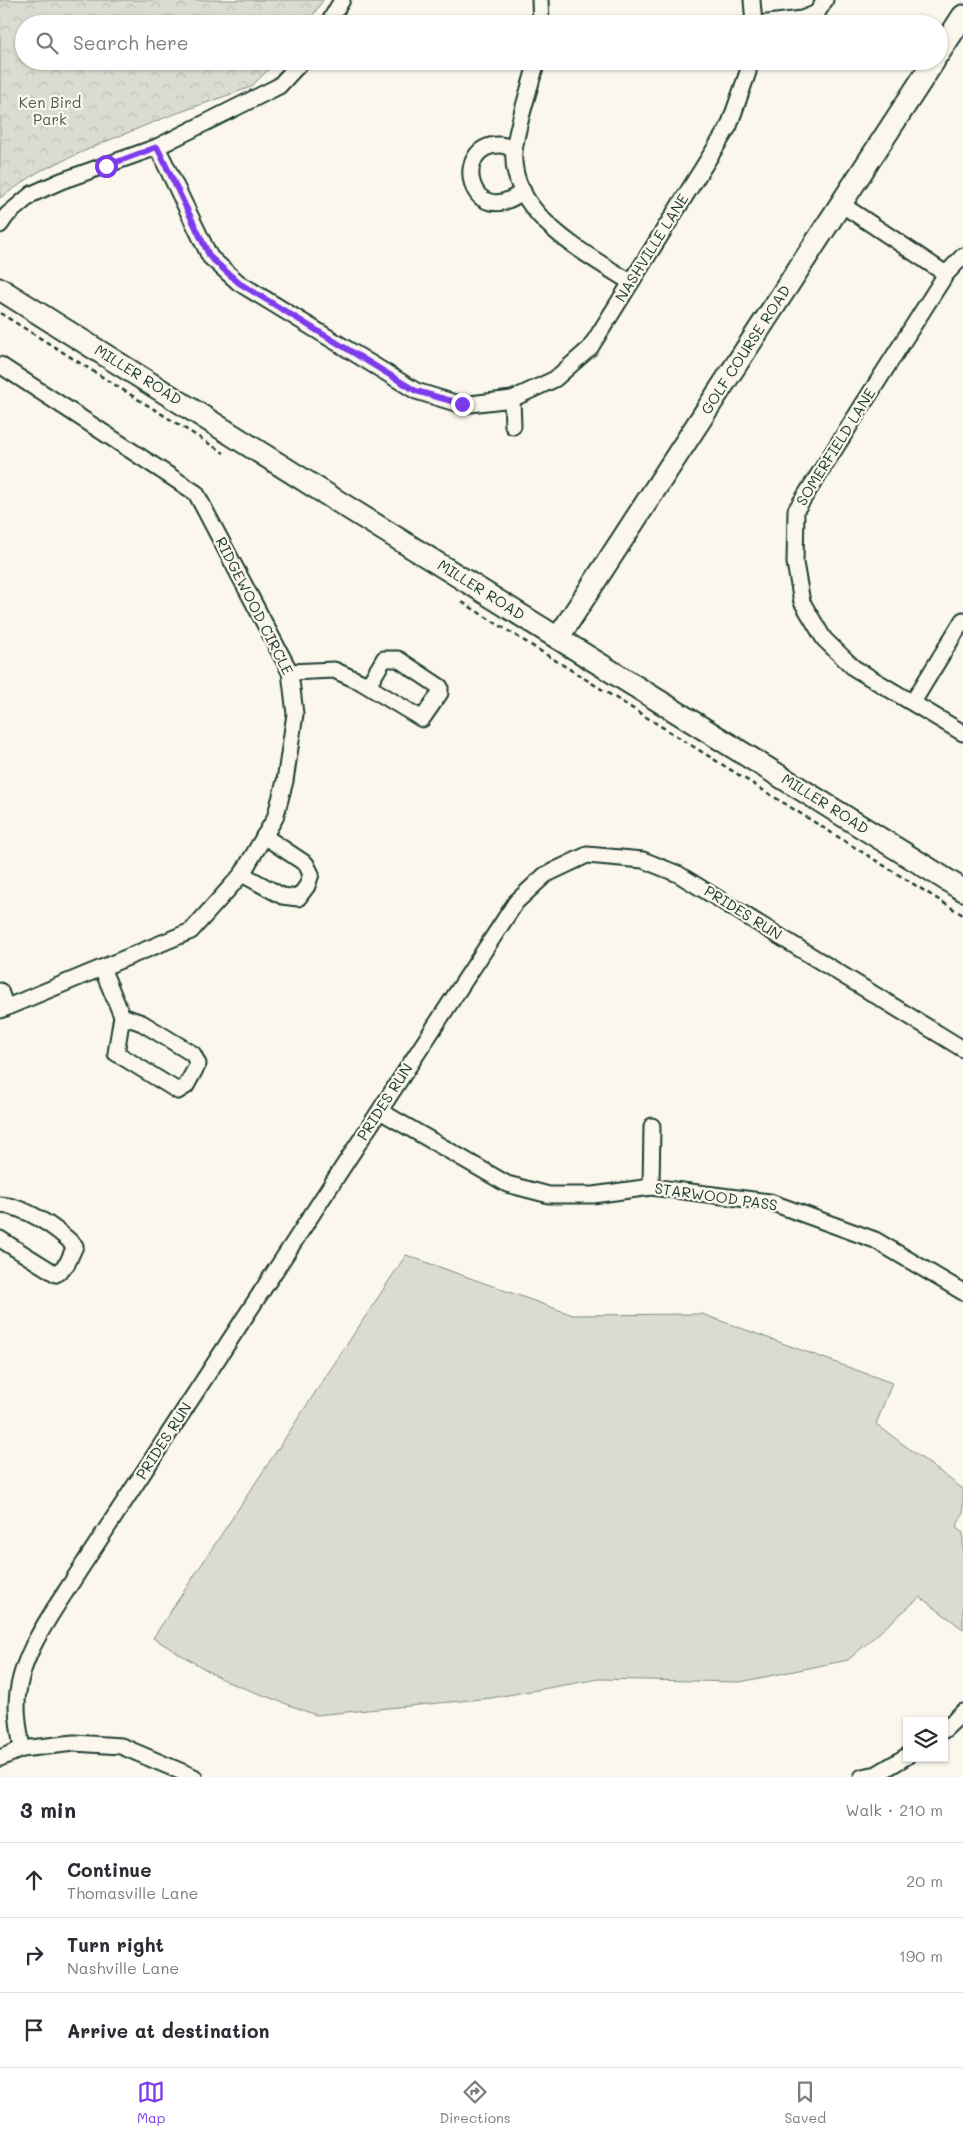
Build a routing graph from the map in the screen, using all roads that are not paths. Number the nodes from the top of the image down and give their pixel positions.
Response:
1 (342, 0) edge
2 (540, 0) edge
3 (752, 0) edge
4 (825, 0) edge
5 (333, 15) edge
6 (541, 15) edge
7 (753, 15) edge
8 (814, 15) edge
9 (963, 16) edge
10 (948, 39) edge
11 (294, 70) edge
12 (535, 70) edge
13 (748, 70) edge
14 (928, 70) edge
15 (157, 147) junction
16 (514, 149) junction
17 (523, 191) junction
18 (841, 204) junction
19 (0, 225) edge
20 (963, 256) edge
21 (946, 274) junction
22 (630, 282) junction
23 (0, 289) edge
24 (0, 365) edge
25 (512, 399) junction
26 (513, 426) dead end
27 (963, 620) edge
28 (558, 638) junction
29 (290, 672) junction
30 (368, 686) junction
31 (913, 702) junction
32 (963, 733) edge
33 (264, 836) junction
34 (242, 874) junction
35 (963, 890) edge
36 (102, 968) junction
37 (0, 991) edge
38 (3, 1009) edge
39 (122, 1016) junction
40 (963, 1048) edge
41 (380, 1111) junction
42 (652, 1126) dead end
43 (651, 1187) junction
44 (0, 1205) edge
45 (0, 1239) edge
46 (963, 1292) edge
47 (963, 1712) edge
48 (948, 1726) edge
49 (22, 1749) junction
50 (0, 1758) edge
51 (903, 1759) edge
52 (878, 1775) edge
53 (194, 1777) edge
54 (862, 1777) edge

1 - 5 street
2 - 6 street
3 - 7 street
4 - 8 street
9 - 10 street
11 - 15 street
12 - 16 street
13 - 22 street, NASHVILLE LANE
14 - 18 street, GOLF COURSE ROAD
15 - 19 street
15 - 25 street, NASHVILLE LANE
16 - 17 street
16 - 17 street
17 - 22 street
18 - 21 street
18 - 28 street, GOLF COURSE ROAD
20 - 21 street, SOMERFIELD LANE
21 - 31 street, SOMERFIELD LANE
22 - 25 street, NASHVILLE LANE
23 - 28 street, MILLER ROAD
24 - 29 street, RIDGEWOOD CIRCLE
25 - 26 street
27 - 31 street
28 - 35 street, MILLER ROAD
29 - 30 street
29 - 33 street, RIDGEWOOD CIRCLE
30 - 30 street
31 - 32 street, SOMERFIELD LANE
33 - 34 street, RIDGEWOOD CIRCLE
33 - 34 street
34 - 36 street, RIDGEWOOD CIRCLE
36 - 38 street, RIDGEWOOD CIRCLE
36 - 39 street
37 - 38 street
39 - 39 street
40 - 41 street, PRIDES RUN
41 - 43 street, STARWOOD PASS
41 - 49 street, PRIDES RUN
42 - 43 street
43 - 46 street, STARWOOD PASS
44 - 45 street
47 - 48 street
49 - 50 street
49 - 53 street
51 - 52 street
52 - 54 street

